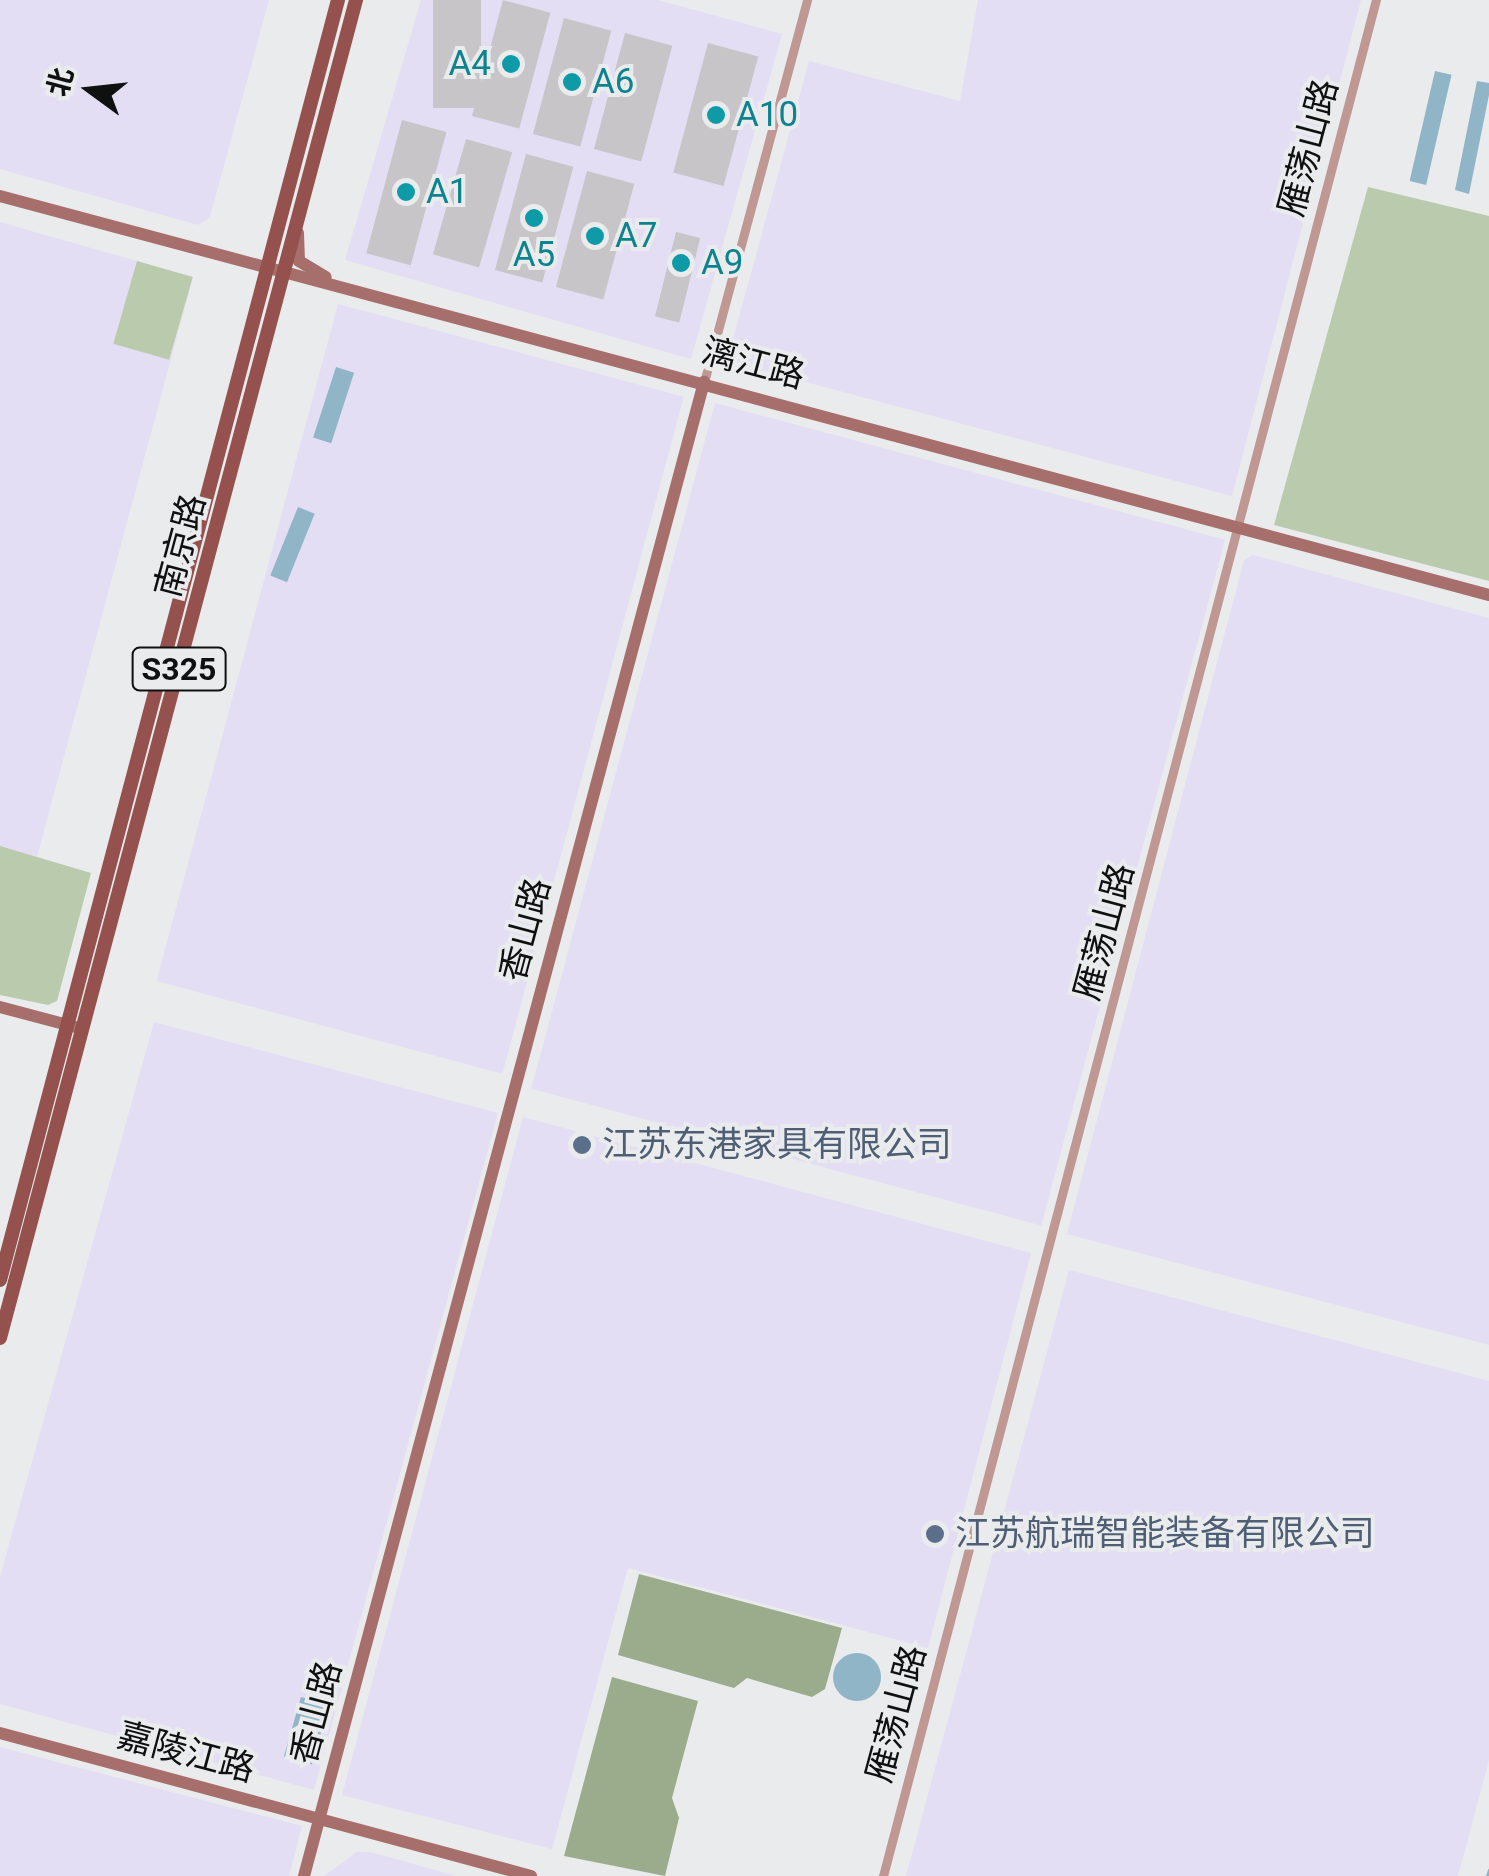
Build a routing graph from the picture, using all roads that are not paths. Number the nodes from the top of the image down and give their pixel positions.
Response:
1 (338, 0) edge
2 (356, 0) edge
3 (808, 0) edge
4 (1376, 0) edge
5 (0, 196) edge
6 (299, 218) junction
7 (268, 269) junction
8 (284, 273) junction
9 (374, 296) junction
10 (704, 382) junction
11 (1241, 528) junction
12 (1489, 595) edge
13 (0, 1007) edge
14 (76, 1028) junction
15 (0, 1280) edge
16 (0, 1338) edge
17 (0, 1734) edge
18 (319, 1820) junction
19 (304, 1876) edge
20 (531, 1876) edge
21 (882, 1876) edge

1 - 7 main road, 南京路 / S325
2 - 6 main road, 南京路 / S325
3 - 10 street, 香山路
4 - 11 street, 雁荡山路
5 - 7 street, 漓江路
6 - 8 main road, 南京路 / S325
6 - 9 street
7 - 8 street, 漓江路
7 - 14 main road, 南京路 / S325
8 - 9 street, 漓江路
8 - 14 main road, 南京路 / S325
9 - 10 street, 漓江路
10 - 11 street, 漓江路
10 - 18 street, 香山路
11 - 12 street, 漓江路
11 - 21 street, 雁荡山路
13 - 14 street
14 - 15 main road, 南京路 / S325
14 - 16 main road, 南京路 / S325
17 - 18 street, 嘉陵江路
18 - 19 street, 香山路
18 - 20 street, 嘉陵江路

